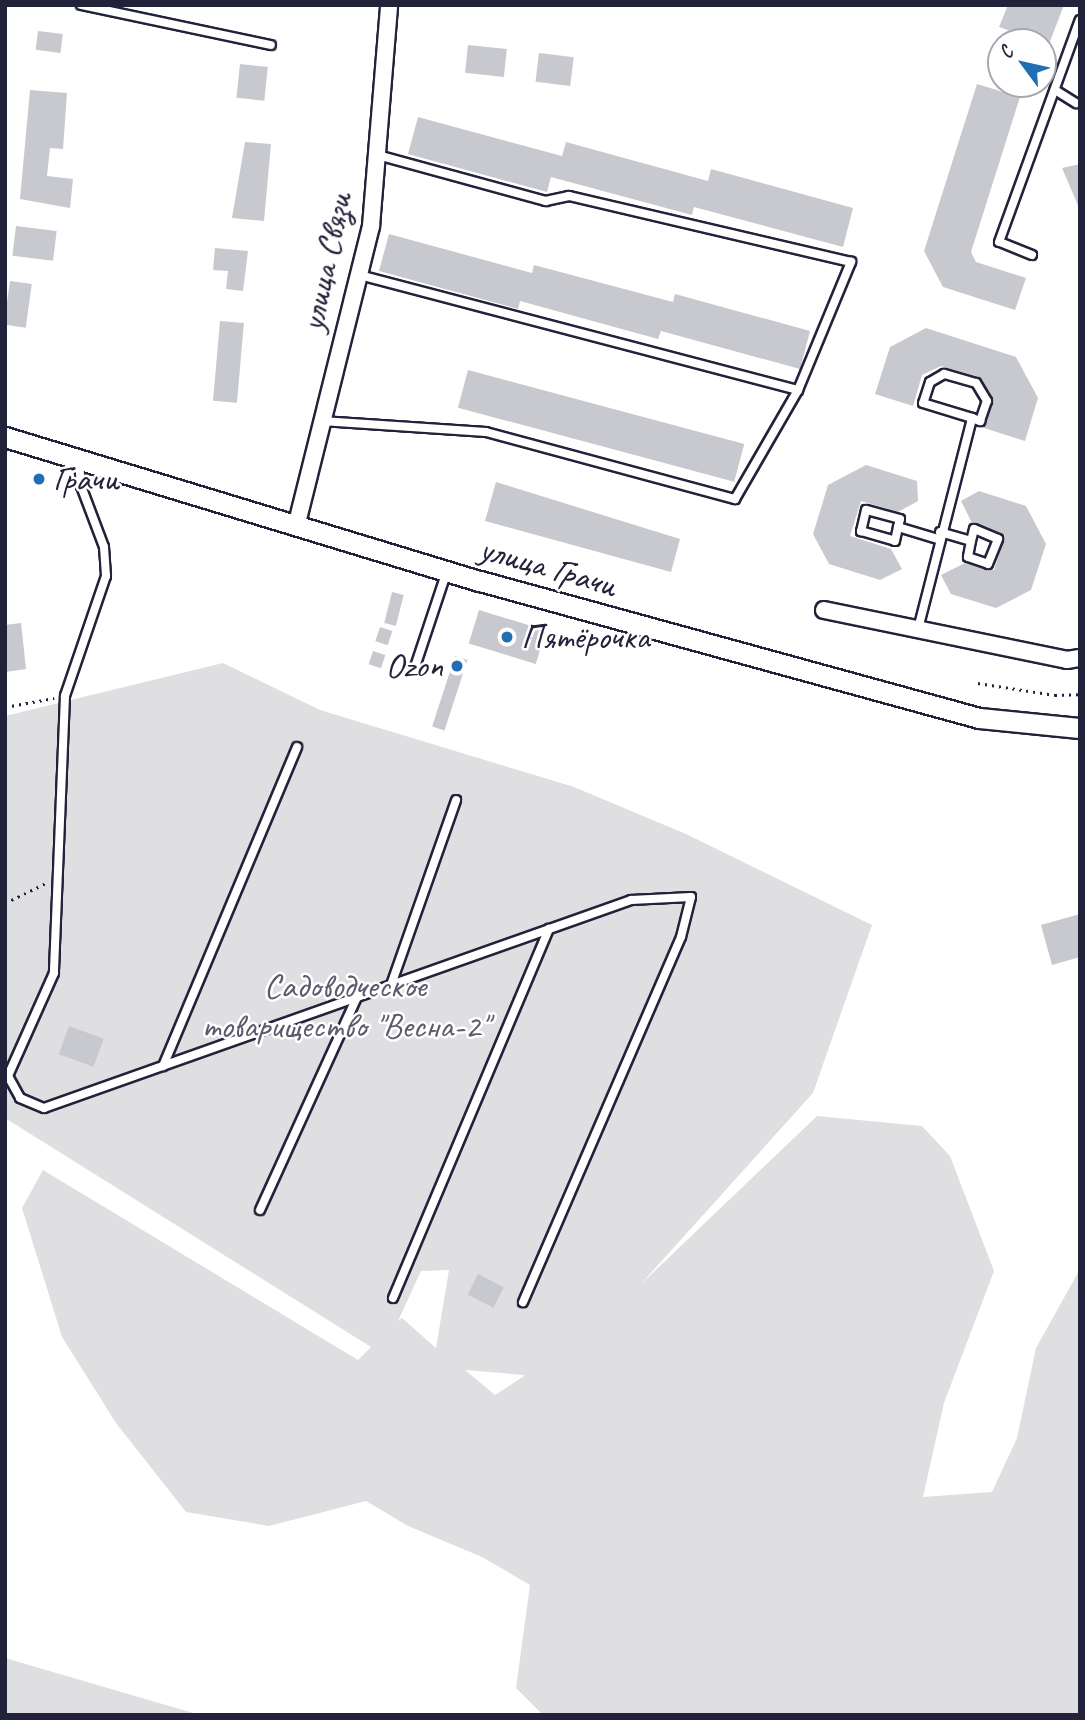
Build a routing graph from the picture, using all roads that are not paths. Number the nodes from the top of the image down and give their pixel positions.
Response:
1 (81, 5) edge
2 (389, 5) edge
3 (1080, 20) edge
4 (271, 45) dead end
5 (1057, 84) edge
6 (1057, 91) edge
7 (1052, 98) edge
8 (1078, 102) edge
9 (1080, 113) edge
10 (377, 155) junction
11 (1032, 256) dead end
12 (359, 275) junction
13 (798, 390) junction
14 (972, 418) junction
15 (322, 421) junction
16 (5, 437) edge
17 (79, 459) junction
18 (296, 527) junction
19 (898, 527) junction
20 (939, 536) junction
21 (971, 541) junction
22 (447, 571) junction
23 (824, 610) dead end
24 (917, 632) junction
25 (1080, 658) edge
26 (414, 670) dead end
27 (1080, 729) edge
28 (296, 747) dead end
29 (456, 800) dead end
30 (549, 929) junction
31 (391, 985) junction
32 (356, 997) junction
33 (163, 1066) junction
34 (260, 1210) dead end
35 (393, 1298) dead end
36 (523, 1302) dead end

1 - 4 lane
2 - 10 street, улица Связи
3 - 5 lane
6 - 8 lane
7 - 11 lane
8 - 9 lane
10 - 12 street, улица Связи
10 - 13 lane
12 - 13 lane
12 - 15 street, улица Связи
13 - 15 lane
14 - 14 lane
14 - 20 lane
15 - 18 street, улица Связи
16 - 17 street, улица Грачи
17 - 18 street, улица Грачи
17 - 33 lane
18 - 22 street, улица Грачи
19 - 19 lane
19 - 20 lane
20 - 21 lane
20 - 24 lane
21 - 21 lane
22 - 26 lane
22 - 27 street, улица Грачи
23 - 24 street
24 - 25 street
28 - 33 lane
29 - 31 lane
30 - 31 lane
30 - 35 lane
30 - 36 lane
31 - 32 lane
32 - 33 lane
32 - 34 lane

